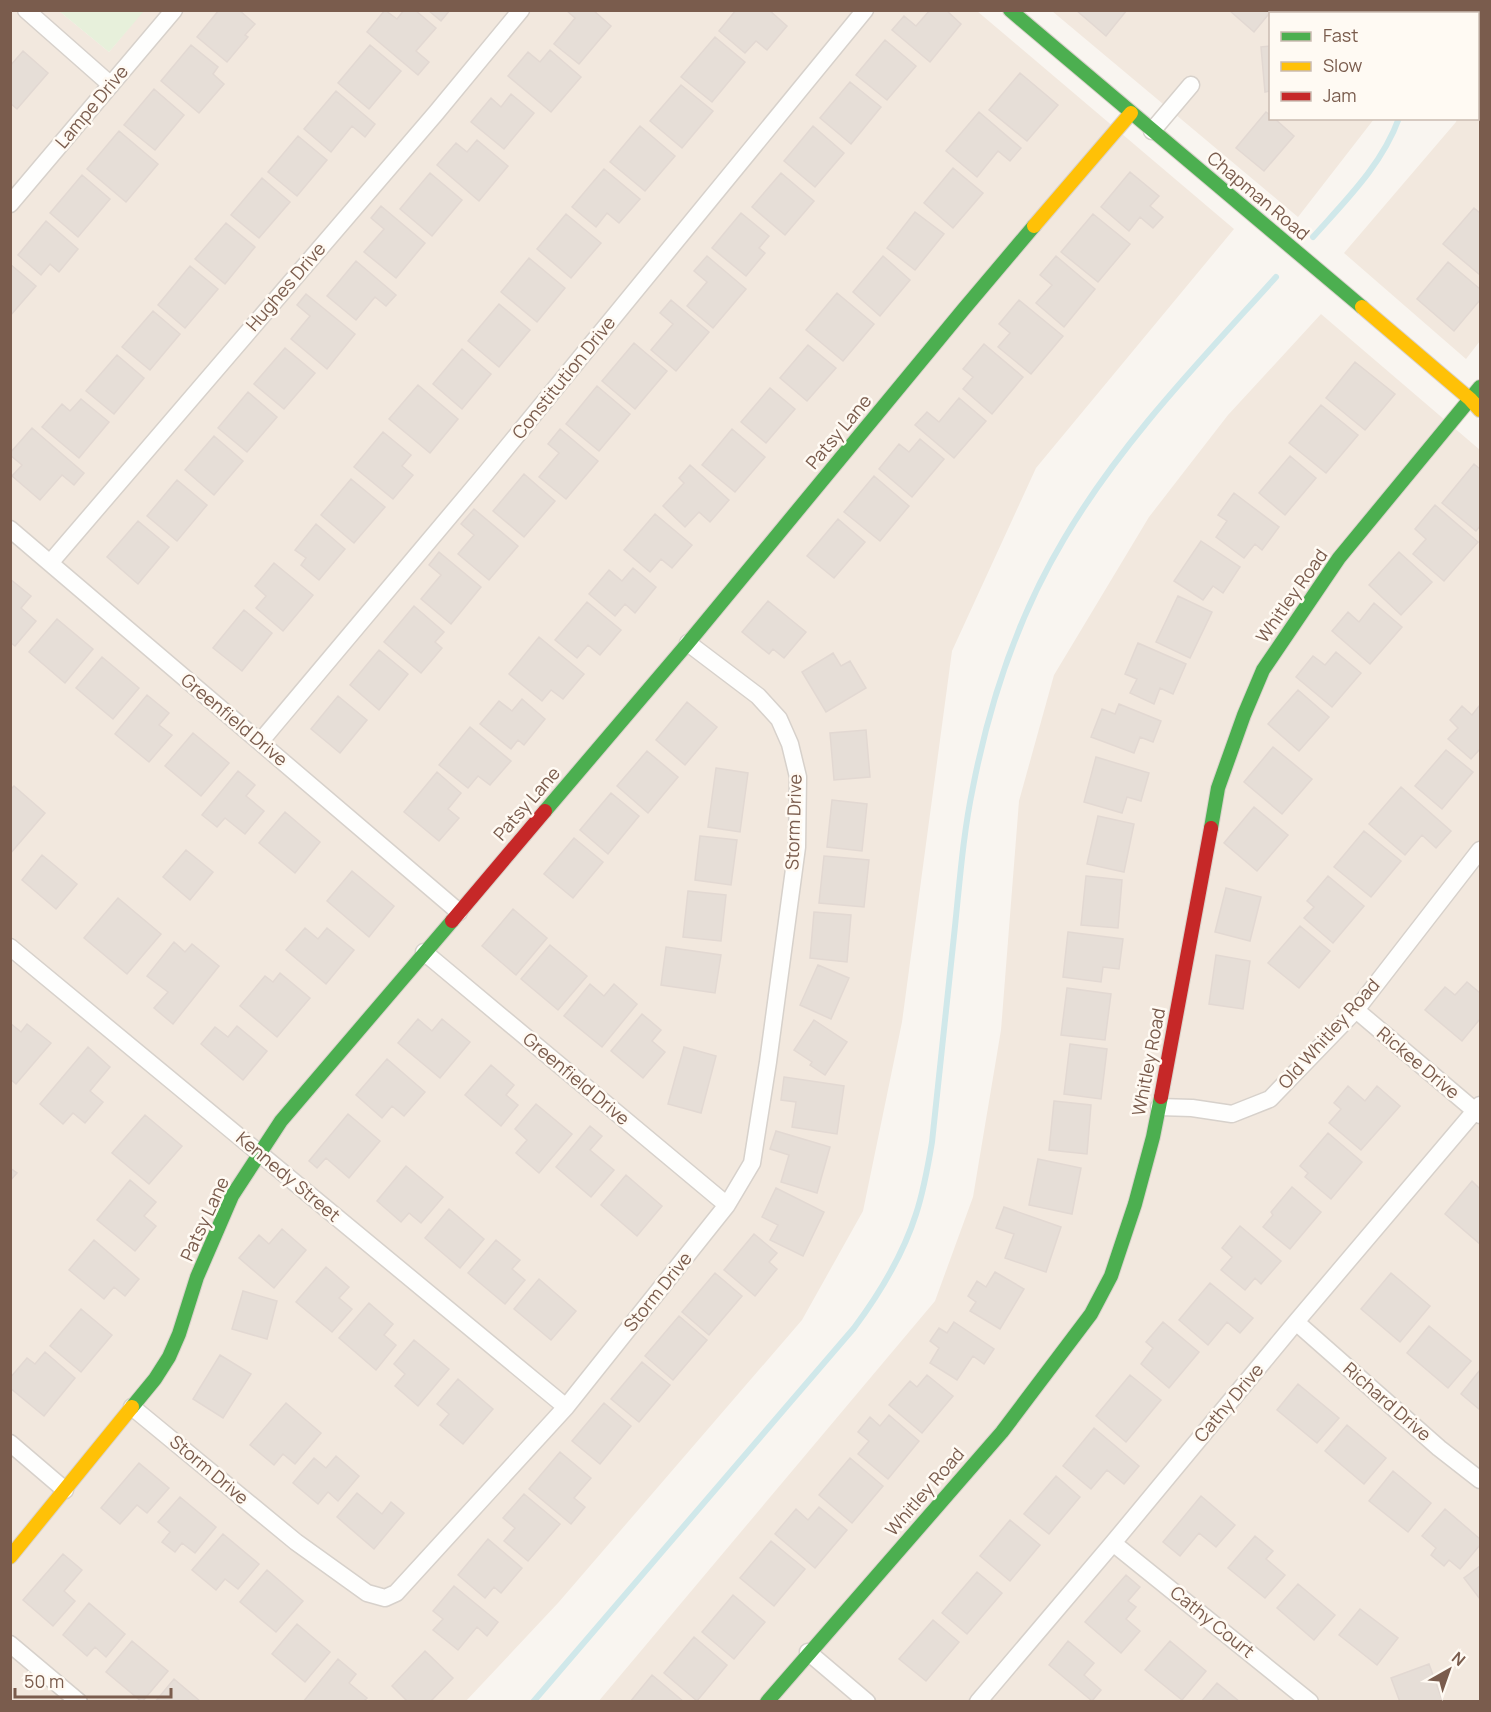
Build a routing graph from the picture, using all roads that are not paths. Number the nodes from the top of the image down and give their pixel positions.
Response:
1 (26, 10) edge
2 (174, 10) edge
3 (521, 10) edge
4 (865, 10) edge
5 (1010, 10) edge
6 (111, 85) junction
7 (1191, 85) dead end
8 (1131, 113) junction
9 (1152, 131) junction
10 (10, 204) edge
11 (1480, 387) edge
12 (1470, 399) junction
13 (1480, 411) edge
14 (10, 529) edge
15 (50, 563) junction
16 (688, 643) junction
17 (260, 742) junction
18 (1480, 850) edge
19 (459, 912) junction
20 (10, 947) edge
21 (424, 952) junction
22 (1356, 1010) junction
23 (1159, 1107) junction
24 (1479, 1110) edge
25 (260, 1154) junction
26 (727, 1205) junction
27 (1296, 1322) junction
28 (132, 1407) junction
29 (566, 1407) junction
30 (10, 1443) edge
31 (1480, 1480) edge
32 (65, 1490) junction
33 (1113, 1543) junction
34 (10, 1557) edge
35 (10, 1644) edge
36 (808, 1652) junction
37 (79, 1701) edge
38 (766, 1701) edge
39 (867, 1701) edge
40 (978, 1701) edge
41 (1310, 1701) edge

1 - 6 street
2 - 6 street, Lampe Drive
3 - 15 street, Hughes Drive
4 - 17 street, Constitution Drive
5 - 8 street, Chapman Road
6 - 10 street, Lampe Drive
7 - 9 street
8 - 9 street, Chapman Road
8 - 16 street, Patsy Lane
9 - 12 street, Chapman Road
11 - 12 street, Whitley Road
12 - 13 street, Chapman Road
12 - 23 street, Whitley Road
14 - 15 street, Greenfield Drive
15 - 17 street, Greenfield Drive
16 - 19 street, Patsy Lane
16 - 26 street, Storm Drive
17 - 19 street, Greenfield Drive
18 - 22 street, Old Whitley Road
19 - 21 street, Patsy Lane
20 - 25 street, Kennedy Street
21 - 25 street, Patsy Lane
21 - 26 street, Greenfield Drive
22 - 23 street, Old Whitley Road
22 - 24 street, Rickee Drive
23 - 36 street, Whitley Road
24 - 27 street, Cathy Drive
25 - 28 street, Patsy Lane
25 - 29 street, Kennedy Street
26 - 29 street, Storm Drive
27 - 31 street, Richard Drive
27 - 33 street, Cathy Drive
28 - 29 street, Storm Drive
28 - 32 street, Patsy Lane
30 - 32 street
32 - 34 street, Patsy Lane
33 - 40 street, Cathy Drive
33 - 41 street, Cathy Court
35 - 37 street
36 - 38 street, Whitley Road
36 - 39 street

